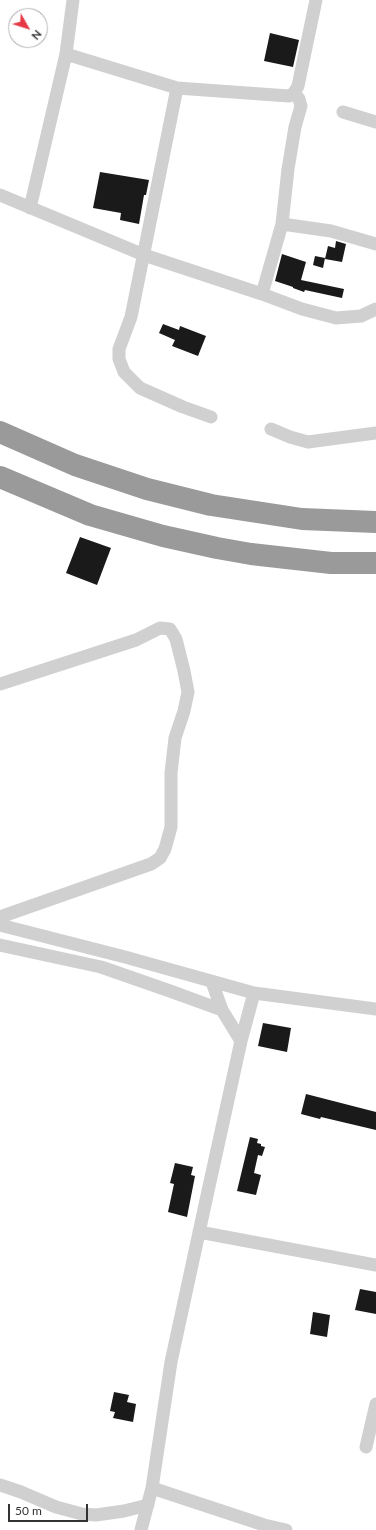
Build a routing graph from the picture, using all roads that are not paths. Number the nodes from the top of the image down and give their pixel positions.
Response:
1 (73, 0) edge
2 (316, 0) edge
3 (66, 54) junction
4 (177, 88) junction
5 (294, 92) junction
6 (343, 112) dead end
7 (376, 122) edge
8 (0, 195) edge
9 (30, 208) junction
10 (282, 224) junction
11 (376, 244) edge
12 (144, 255) junction
13 (262, 294) junction
14 (376, 309) edge
15 (211, 417) dead end
16 (271, 429) dead end
17 (0, 432) edge
18 (376, 432) edge
19 (0, 477) edge
20 (376, 522) edge
21 (376, 563) edge
22 (0, 684) edge
23 (0, 917) edge
24 (0, 925) edge
25 (0, 945) edge
26 (90, 948) junction
27 (79, 961) junction
28 (212, 982) junction
29 (254, 993) junction
30 (376, 1009) edge
31 (222, 1010) junction
32 (241, 1041) junction
33 (199, 1232) junction
34 (376, 1266) edge
35 (376, 1404) edge
36 (366, 1446) dead end
37 (0, 1485) edge
38 (152, 1488) junction
39 (148, 1505) junction
40 (264, 1527) edge
41 (141, 1530) edge
42 (286, 1530) edge

1 - 3 street
2 - 5 street
3 - 4 street
3 - 9 street
4 - 5 street
4 - 12 street
5 - 10 street
6 - 7 street
8 - 9 street
9 - 12 street
10 - 11 street
10 - 13 street
12 - 13 street
12 - 15 street
13 - 14 street
16 - 18 street
17 - 20 highway
19 - 21 highway
22 - 23 street
24 - 26 street
25 - 27 street
26 - 27 street
26 - 28 street
27 - 31 street
28 - 29 street
28 - 31 street
29 - 30 street
29 - 32 street
31 - 32 street
32 - 33 street
33 - 34 street
33 - 38 street
35 - 36 street
37 - 39 street
38 - 39 street
38 - 40 street
39 - 41 street
40 - 42 street

